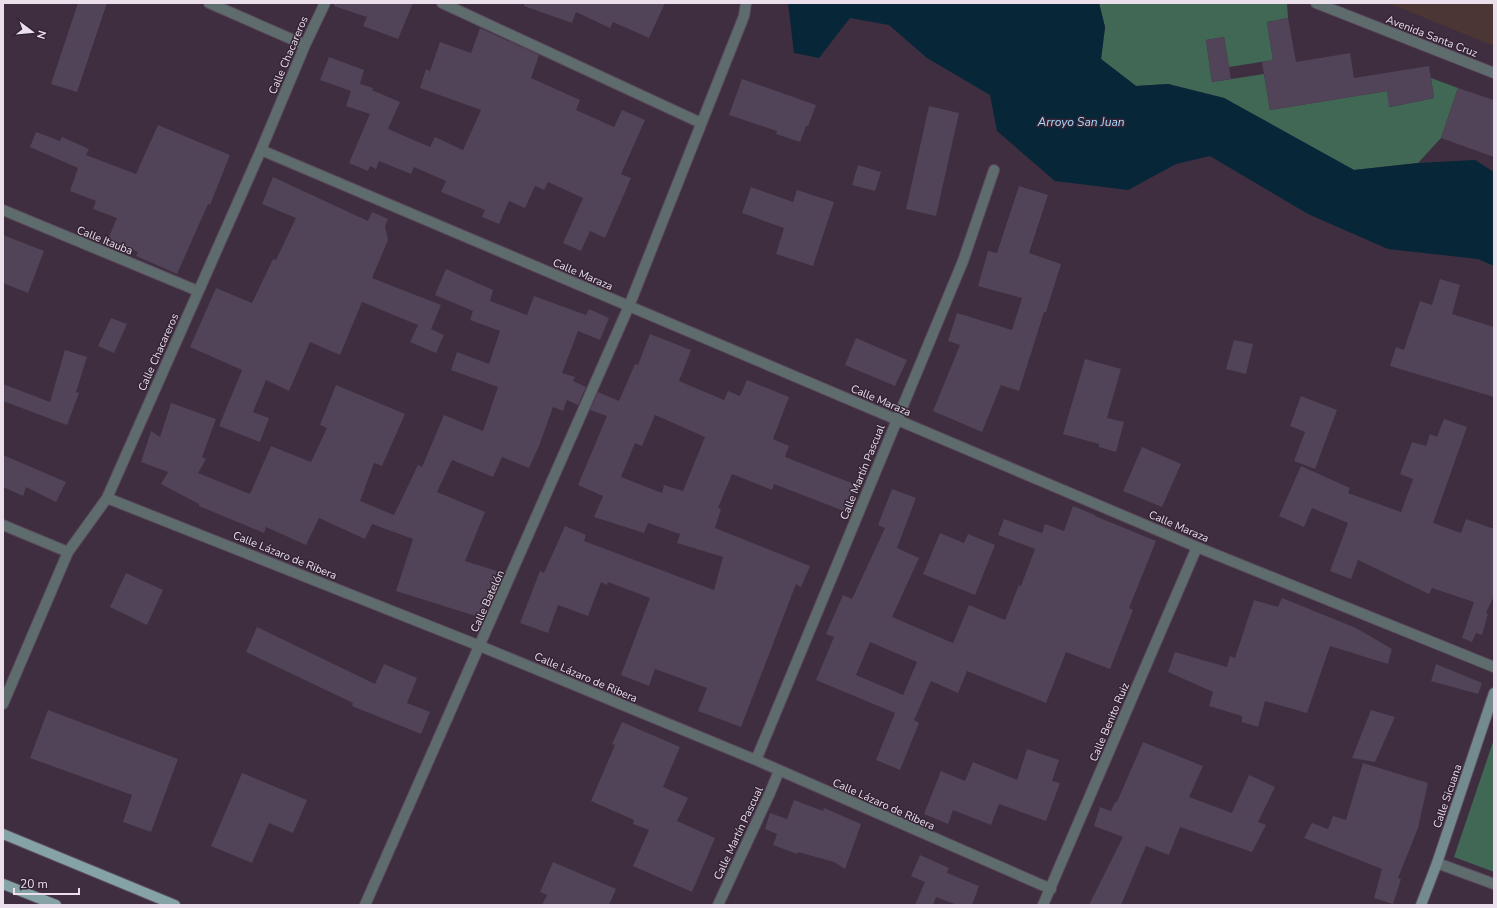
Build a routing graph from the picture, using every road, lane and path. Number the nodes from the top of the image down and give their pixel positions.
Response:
1 (209, 3) edge
2 (325, 3) edge
3 (442, 3) edge
4 (746, 3) edge
5 (1316, 3) edge
6 (304, 46) junction
7 (1494, 73) edge
8 (701, 123) junction
9 (261, 150) junction
10 (994, 170) dead end
11 (3, 210) edge
12 (198, 291) junction
13 (629, 306) junction
14 (897, 419) junction
15 (107, 498) junction
16 (3, 526) edge
17 (1196, 547) junction
18 (68, 552) junction
19 (480, 646) junction
20 (1494, 667) edge
21 (1494, 693) edge
22 (3, 704) edge
23 (756, 760) junction
24 (779, 771) junction
25 (3, 834) edge
26 (1437, 863) junction
27 (3, 884) edge
28 (1494, 884) edge
29 (1051, 890) junction
30 (56, 905) edge
31 (175, 905) edge
32 (365, 905) edge
33 (718, 905) edge
34 (1043, 905) edge
35 (1421, 905) edge

1 - 6 street
2 - 6 street, Calle Chacareros
3 - 8 street
4 - 8 street, Calle Batelón
5 - 7 street, Avenida Santa Cruz
6 - 9 street, Calle Chacareros
8 - 13 street, Calle Batelón
9 - 12 street, Calle Chacareros
9 - 13 street, Calle Maraza
10 - 14 street, Calle Martín Pascual
11 - 12 street, Calle Itauba
12 - 15 street, Calle Chacareros
13 - 14 street, Calle Maraza
13 - 19 street, Calle Batelón
14 - 17 street, Calle Maraza
14 - 23 street, Calle Martín Pascual
15 - 18 street, Calle Chacareros
15 - 19 street, Calle Lázaro de Ribera
16 - 18 street
17 - 20 street, Calle Maraza
17 - 29 street, Calle Benito Ruiz
18 - 22 street, Calle Chacareros
19 - 23 street, Calle Lázaro de Ribera
19 - 32 street, Calle Batelón
21 - 26 main road, Calle Sicuana
23 - 24 street, Calle Lázaro de Ribera
24 - 29 street, Calle Lázaro de Ribera
24 - 33 street, Calle Martín Pascual
25 - 31 main road
26 - 28 street
26 - 35 main road, Calle Sicuana
27 - 30 main road
29 - 34 street, Calle Benito Ruiz

